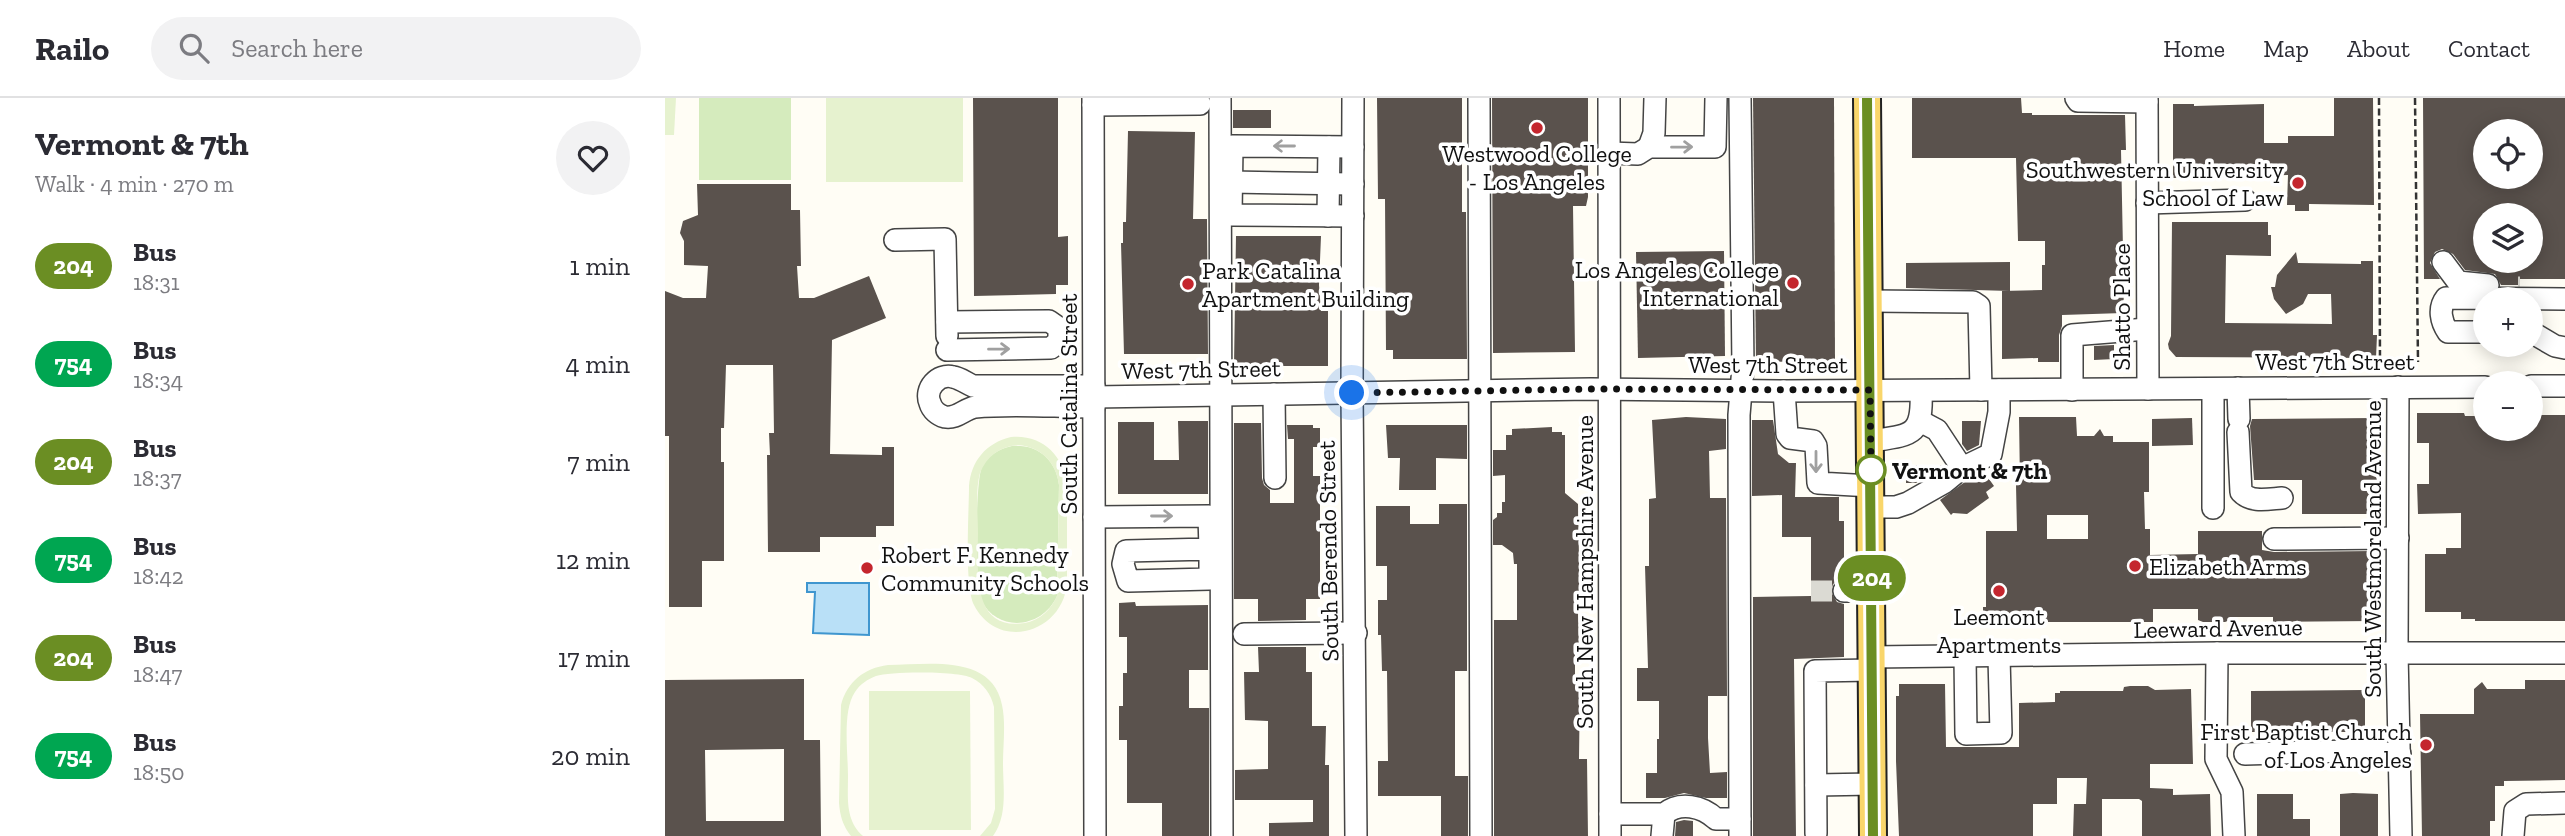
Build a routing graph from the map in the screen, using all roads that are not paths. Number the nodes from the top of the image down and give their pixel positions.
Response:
1 (1220, 98) edge
2 (1353, 98) edge
3 (1479, 98) edge
4 (1609, 98) edge
5 (1655, 98) edge
6 (1716, 98) edge
7 (1740, 98) edge
8 (1867, 98) edge
9 (2076, 98) edge
10 (2147, 100) edge
11 (1093, 102) edge
12 (1200, 104) dead end
13 (1329, 147) junction
14 (1353, 147) junction
15 (1649, 147) junction
16 (1609, 153) junction
17 (1231, 182) junction
18 (1329, 184) junction
19 (1353, 184) junction
20 (2245, 200) dead end
21 (2147, 203) junction
22 (1328, 216) junction
23 (1353, 216) junction
24 (895, 240) dead end
25 (2442, 261) dead end
26 (2519, 287) tunnel mouth
27 (2473, 298) edge
28 (2543, 299) tunnel mouth
29 (2565, 299) edge
30 (1870, 301) junction
31 (947, 322) junction
32 (2147, 329) junction
33 (2473, 332) edge
34 (2543, 338) edge
35 (2565, 348) edge
36 (947, 350) junction
37 (947, 376) junction
38 (2543, 386) edge
39 (2565, 386) edge
40 (2397, 387) junction
41 (2473, 387) edge
42 (2213, 388) junction
43 (2238, 388) junction
44 (2148, 389) junction
45 (1611, 390) junction
46 (1870, 390) junction
47 (1990, 390) junction
48 (2072, 390) junction
49 (1480, 391) junction
50 (1741, 391) junction
51 (1784, 391) junction
52 (1921, 391) junction
53 (1352, 393) junction
54 (1220, 394) junction
55 (1274, 394) junction
56 (1094, 396) junction
57 (1920, 421) junction
58 (1871, 441) junction
59 (1962, 468) junction
60 (1276, 478) dead end
61 (1871, 497) junction
62 (2282, 498) dead end
63 (2213, 508) dead end
64 (1094, 517) junction
65 (2398, 538) junction
66 (2274, 539) dead end
67 (1210, 549) junction
68 (1094, 564) junction
69 (1123, 564) junction
70 (1844, 591) tunnel mouth
71 (1872, 591) junction
72 (1356, 633) junction
73 (1244, 634) dead end
74 (2217, 653) junction
75 (2397, 653) junction
76 (2565, 653) edge
77 (1965, 657) junction
78 (1999, 657) junction
79 (1872, 664) junction
80 (2245, 754) dead end
81 (2400, 754) junction
82 (1873, 784) junction
83 (1816, 785) junction
84 (2565, 803) edge
85 (1610, 814) junction
86 (1664, 814) junction
87 (1716, 827) edge
88 (1740, 828) edge
89 (1816, 833) dead end
90 (1095, 836) edge
91 (1222, 836) edge
92 (1356, 836) edge
93 (1481, 836) edge
94 (1610, 836) edge
95 (1662, 836) edge
96 (1873, 836) edge
97 (2234, 836) edge
98 (2401, 836) edge
99 (2513, 836) edge

1 - 54 street
2 - 14 street, South Berendo Street
3 - 49 street
4 - 16 street, South New Hampshire Avenue
5 - 15 street
15 -> 6 street
7 - 50 street
8 - 30 main road
9 - 10 street
10 - 21 street, Shatto Place
11 - 12 street
11 - 56 street, South Catalina Street
13 - 14 street
13 -> 17 street
13 - 18 street
14 - 19 street, South Berendo Street
15 - 16 street
16 - 45 street, South New Hampshire Avenue
17 - 18 street
17 - 22 street
18 - 19 street
18 - 22 street
19 - 23 street, South Berendo Street
20 - 21 street
21 - 32 street, Shatto Place
22 - 23 street
23 - 53 street, South Berendo Street
24 - 31 street
25 - 26 street
27 - 33 street
28 - 29 street
30 - 46 main road
30 - 47 street
31 - 36 street
36 -> 31 street
32 - 44 street, Shatto Place
32 - 48 street
34 - 35 street
36 - 37 street
37 - 56 street
37 - 56 street
38 - 39 street
40 - 41 street, West 7th Street
40 - 43 street, West 7th Street
40 - 65 street, South Westmoreland Avenue
42 - 43 street, West 7th Street
42 - 44 street, West 7th Street
42 - 63 street
43 - 62 street
44 - 48 street, West 7th Street
45 - 49 street, West 7th Street
45 - 50 street, West 7th Street
45 - 85 street, South New Hampshire Avenue
46 - 51 street, West 7th Street
46 - 52 street, West 7th Street
46 - 58 main road
47 - 48 street, West 7th Street
47 - 52 street, West 7th Street
47 - 59 street
49 - 53 street, West 7th Street
49 - 93 street
50 - 51 street, West 7th Street
50 - 88 street
51 -> 61 street
52 - 57 street
53 - 55 street, West 7th Street
53 - 72 street, South Berendo Street
54 - 55 street, West 7th Street
54 - 56 street, West 7th Street
54 - 91 street
55 - 60 street
56 - 64 street, South Catalina Street
57 - 58 street
57 - 59 street
58 - 61 main road
59 - 61 street
61 - 71 main road
64 -> 67 street
64 - 68 street, South Catalina Street
65 - 66 street
65 - 75 street, South Westmoreland Avenue
67 - 69 street
67 - 69 street
68 - 69 street
68 - 90 street, South Catalina Street
70 - 71 street
71 - 79 main road
72 - 73 street
72 - 92 street, South Berendo Street
74 - 75 street, Leeward Avenue
74 - 78 street, Leeward Avenue
74 - 97 street
75 - 76 street, Leeward Avenue
75 - 81 street, South Westmoreland Avenue
77 - 78 street, Leeward Avenue
77 - 78 street
77 - 79 street, Leeward Avenue
79 - 82 main road
79 - 83 street, Leeward Avenue
80 - 81 street
81 - 98 street, South Westmoreland Avenue
82 - 83 street
82 - 96 main road
83 - 89 street
84 - 99 street
85 - 86 street
85 - 94 street, South New Hampshire Avenue
86 - 87 street
86 - 95 street
87 - 88 street

